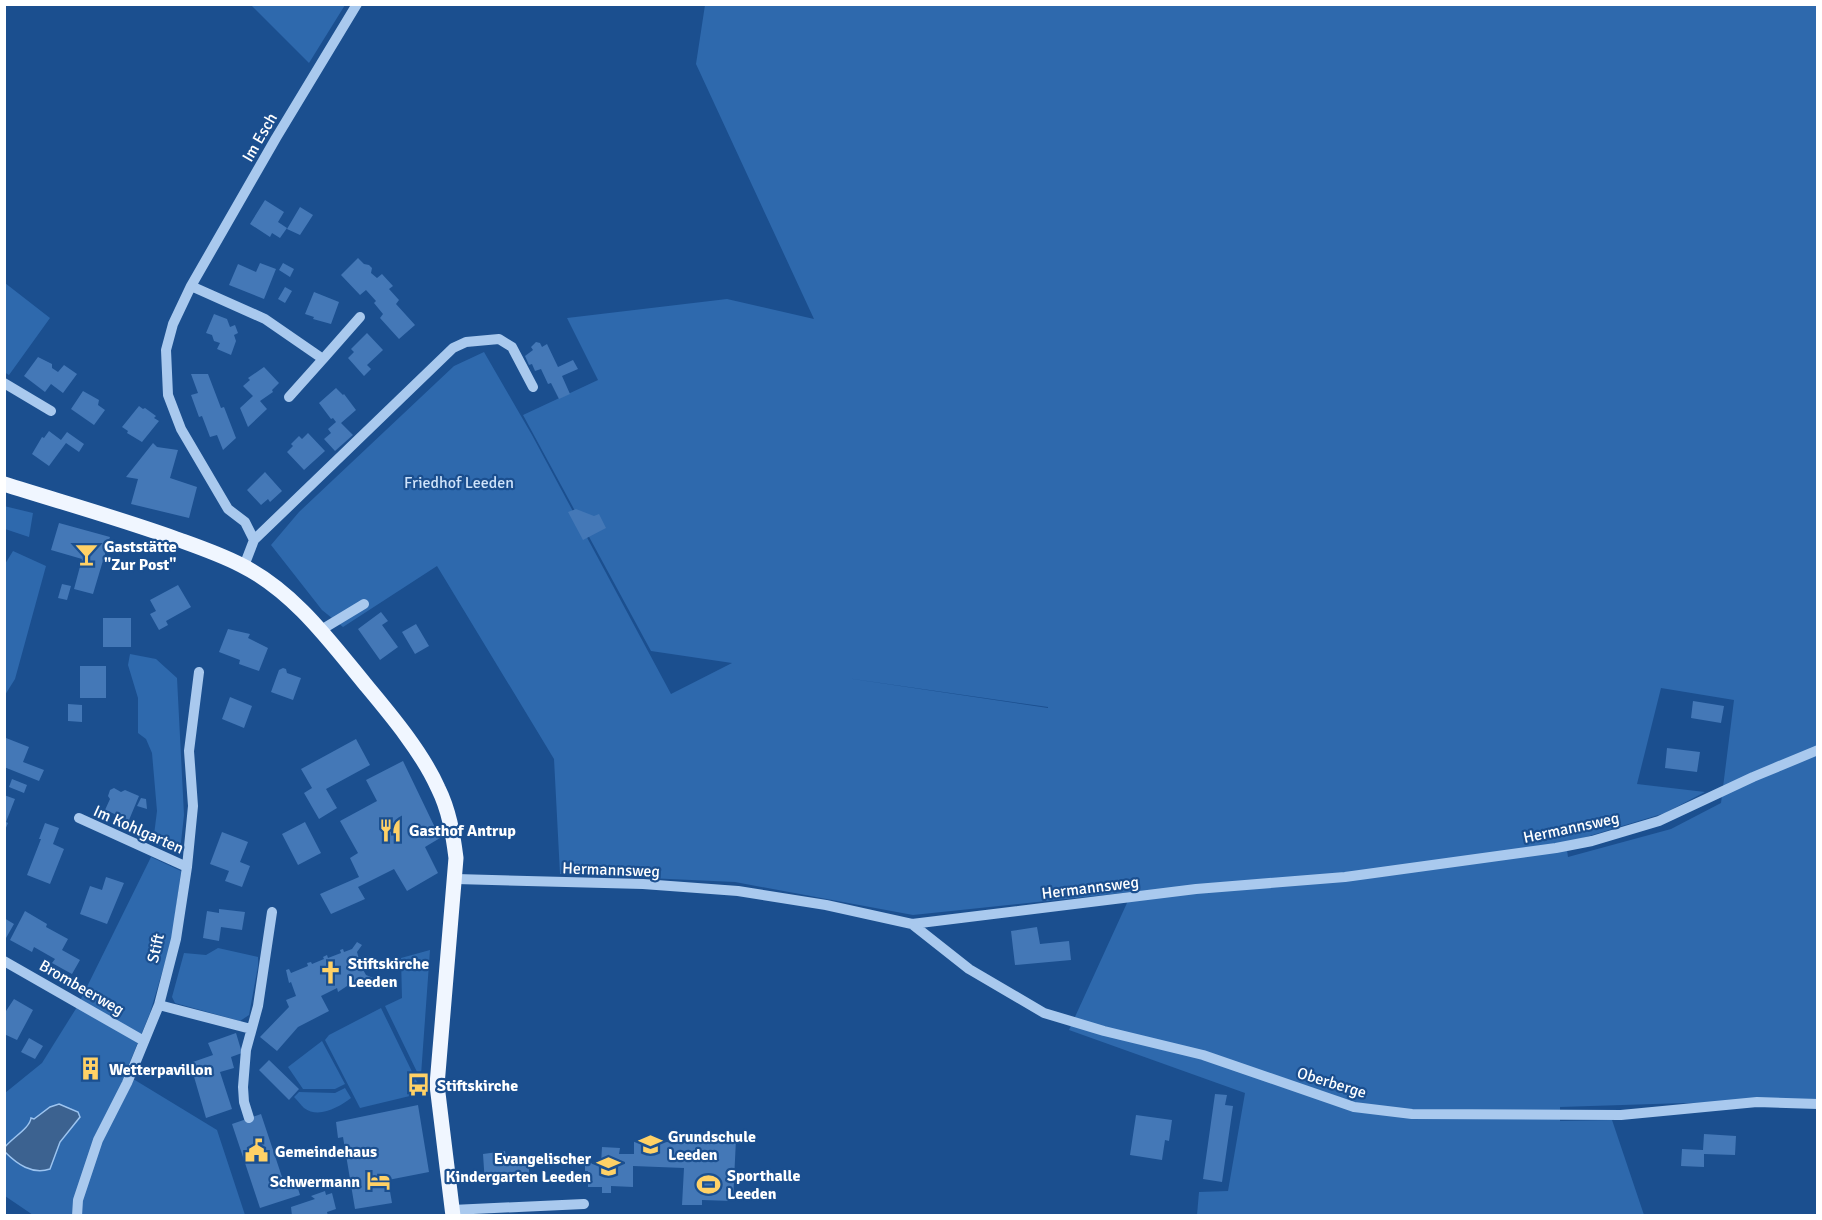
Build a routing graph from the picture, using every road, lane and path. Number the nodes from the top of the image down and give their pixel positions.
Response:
1 (357, 4) edge
2 (191, 286) junction
3 (360, 317) dead end
4 (323, 359) junction
5 (4, 383) edge
6 (533, 387) dead end
7 (289, 397) dead end
8 (51, 411) dead end
9 (4, 484) edge
10 (254, 540) junction
11 (242, 565) junction
12 (364, 604) dead end
13 (321, 630) junction
14 (199, 672) dead end
15 (1818, 750) edge
16 (79, 818) dead end
17 (187, 867) junction
18 (456, 879) junction
19 (272, 912) dead end
20 (912, 924) junction
21 (4, 961) edge
22 (159, 1005) junction
23 (251, 1029) junction
24 (144, 1041) junction
25 (1818, 1104) edge
26 (249, 1118) dead end
27 (584, 1204) dead end
28 (453, 1213) edge
29 (77, 1215) edge

1 - 2 street, Im Esch
2 - 4 street
2 - 10 street, Im Esch
3 - 4 street
4 - 7 street
5 - 8 street
6 - 10 street
9 - 11 main road
10 - 11 street
11 - 13 main road
12 - 13 street
13 - 18 main road
14 - 17 street, Stift
15 - 20 street, Hermannsweg
16 - 17 street, Im Kohlgarten
17 - 22 street, Stift
18 - 20 street, Hermannsweg
18 - 28 main road
19 - 23 street
20 - 25 street, Oberberge
21 - 24 street, Brombeerweg
22 - 23 street
22 - 24 street, Stift
23 - 26 street
24 - 29 street, Stift
27 - 28 street

